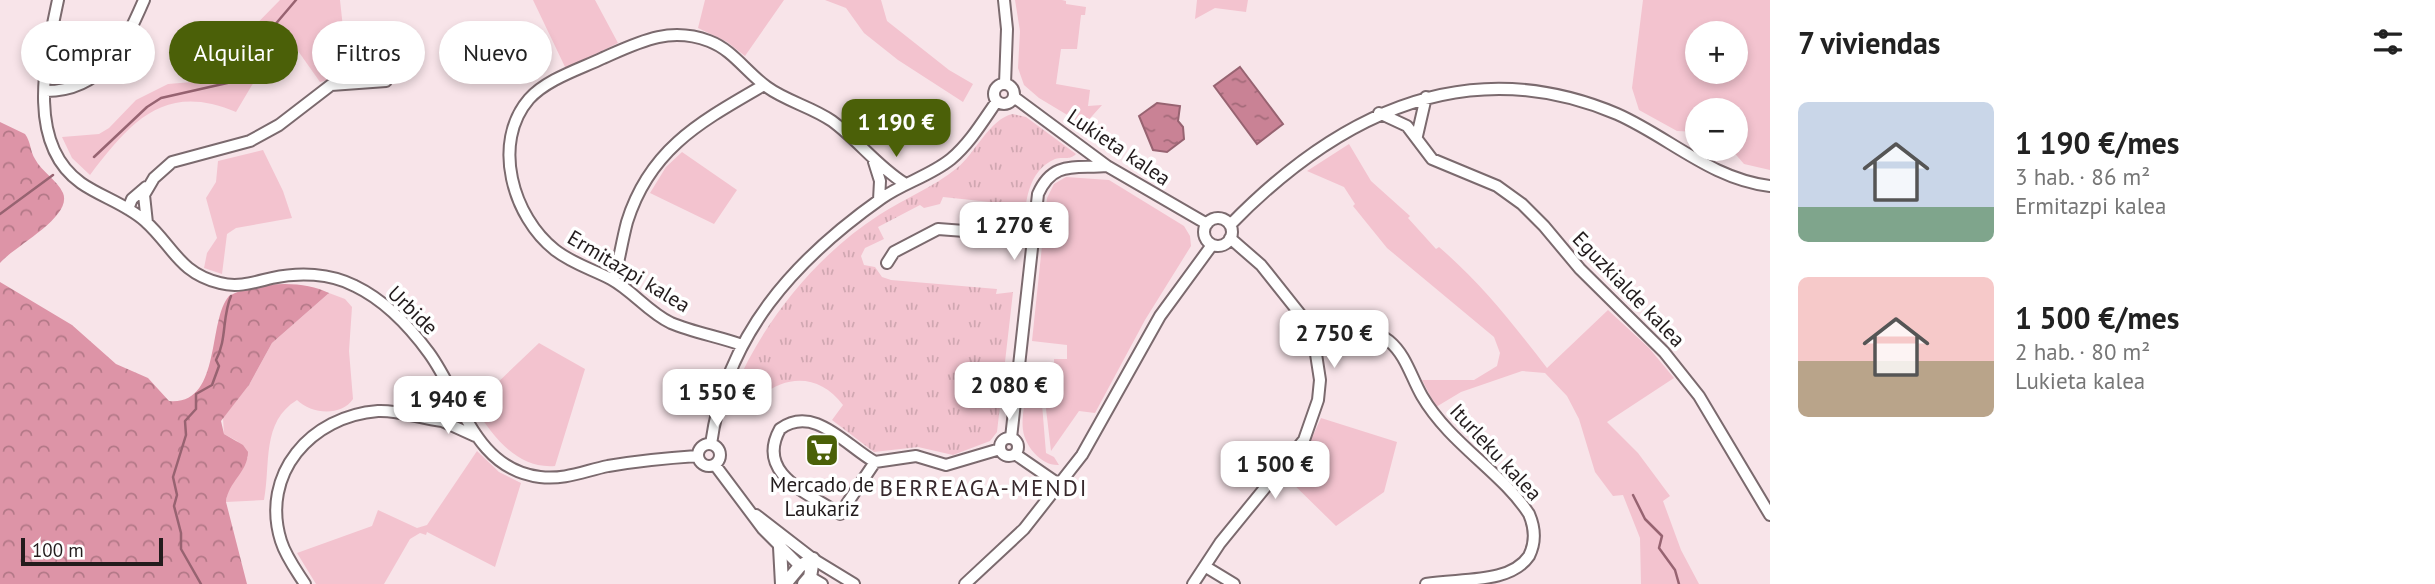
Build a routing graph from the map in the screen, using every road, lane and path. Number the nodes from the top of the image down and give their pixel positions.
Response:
1 (144, 0) edge
2 (1004, 0) edge
3 (55, 3) edge
4 (345, 84) edge
5 (1005, 84) junction
6 (764, 85) junction
7 (46, 91) junction
8 (1014, 97) junction
9 (1426, 97) junction
10 (998, 101) junction
11 (1405, 103) junction
12 (1379, 113) junction
13 (1413, 125) junction
14 (871, 157) junction
15 (1107, 166) junction
16 (892, 176) junction
17 (880, 181) junction
18 (904, 183) junction
19 (1770, 186) edge
20 (893, 191) junction
21 (140, 197) junction
22 (879, 200) junction
23 (113, 201) junction
24 (128, 209) junction
25 (147, 223) junction
26 (1207, 224) junction
27 (1230, 225) junction
28 (1033, 236) junction
29 (1230, 239) junction
30 (1213, 245) junction
31 (887, 263) dead end
32 (614, 280) junction
33 (1308, 324) junction
34 (1323, 329) junction
35 (1314, 341) junction
36 (742, 345) junction
37 (446, 383) junction
38 (457, 406) junction
39 (432, 408) junction
40 (419, 416) junction
41 (442, 421) junction
42 (476, 436) junction
43 (1012, 438) junction
44 (712, 444) junction
45 (1000, 449) junction
46 (1015, 454) junction
47 (697, 456) junction
48 (875, 462) junction
49 (715, 465) junction
50 (1060, 485) junction
51 (750, 512) junction
52 (1770, 515) edge
53 (780, 547) junction
54 (813, 559) junction
55 (800, 566) junction
56 (1206, 567) junction
57 (807, 580) edge
58 (305, 584) edge
59 (784, 584) edge
60 (822, 584) edge
61 (854, 584) edge
62 (965, 584) edge
63 (1193, 584) edge
64 (1234, 584) edge
65 (1426, 584) edge

1 - 7 street
2 - 5 street
3 - 7 street, Urbide
4 - 21 street
5 - 8 street
5 - 10 street
6 - 14 street, Ermitazpi kalea
6 - 32 street
6 - 32 street, Ermitazpi kalea
7 - 23 street, Urbide
8 - 10 street
8 - 15 street, Lukieta kalea
9 - 11 street
9 - 13 street, Eguzkialde kalea
9 - 19 street
10 - 18 street
11 - 12 street
11 - 13 street
12 - 13 street
12 - 27 street
13 - 52 street, Eguzkialde kalea
14 - 16 street, Ermitazpi kalea
14 - 17 street, Ermitazpi kalea
15 - 26 street, Lukieta kalea
15 - 28 street
16 - 18 street, Ermitazpi kalea
16 - 20 street
17 - 20 street
17 - 22 street, Ermitazpi kalea
18 - 20 street
20 - 22 street
21 - 23 street
21 - 24 street
21 - 25 street
22 - 36 street
23 - 24 street, Urbide
24 - 25 street, Urbide
25 - 37 street, Urbide
26 - 27 street
26 - 30 street
27 - 29 street
28 - 31 street
28 - 43 street
29 - 30 street
29 - 33 street
30 - 50 street
32 - 36 street, Ermitazpi kalea
33 - 34 street
33 - 35 street
34 - 35 street
34 - 65 street, Iturleku kalea
35 - 56 street
36 - 44 street
37 - 38 street, Urbide
37 - 39 street
38 - 39 street
38 - 41 street
38 - 42 street, Urbide
39 - 40 street
40 - 41 street
40 - 58 street
41 - 42 street
42 - 47 street, Urbide
43 - 45 street
43 - 46 street
44 - 47 street
44 - 49 street
45 - 46 street
45 - 48 street
46 - 50 street
47 - 49 street
48 - 48 street
49 - 51 street
50 - 62 street
51 - 53 street
51 - 54 street
53 - 55 street
53 - 59 street
54 - 55 street
54 - 57 street
54 - 61 street
55 - 57 street
55 - 59 street
56 - 63 street
56 - 64 street
57 - 60 street

